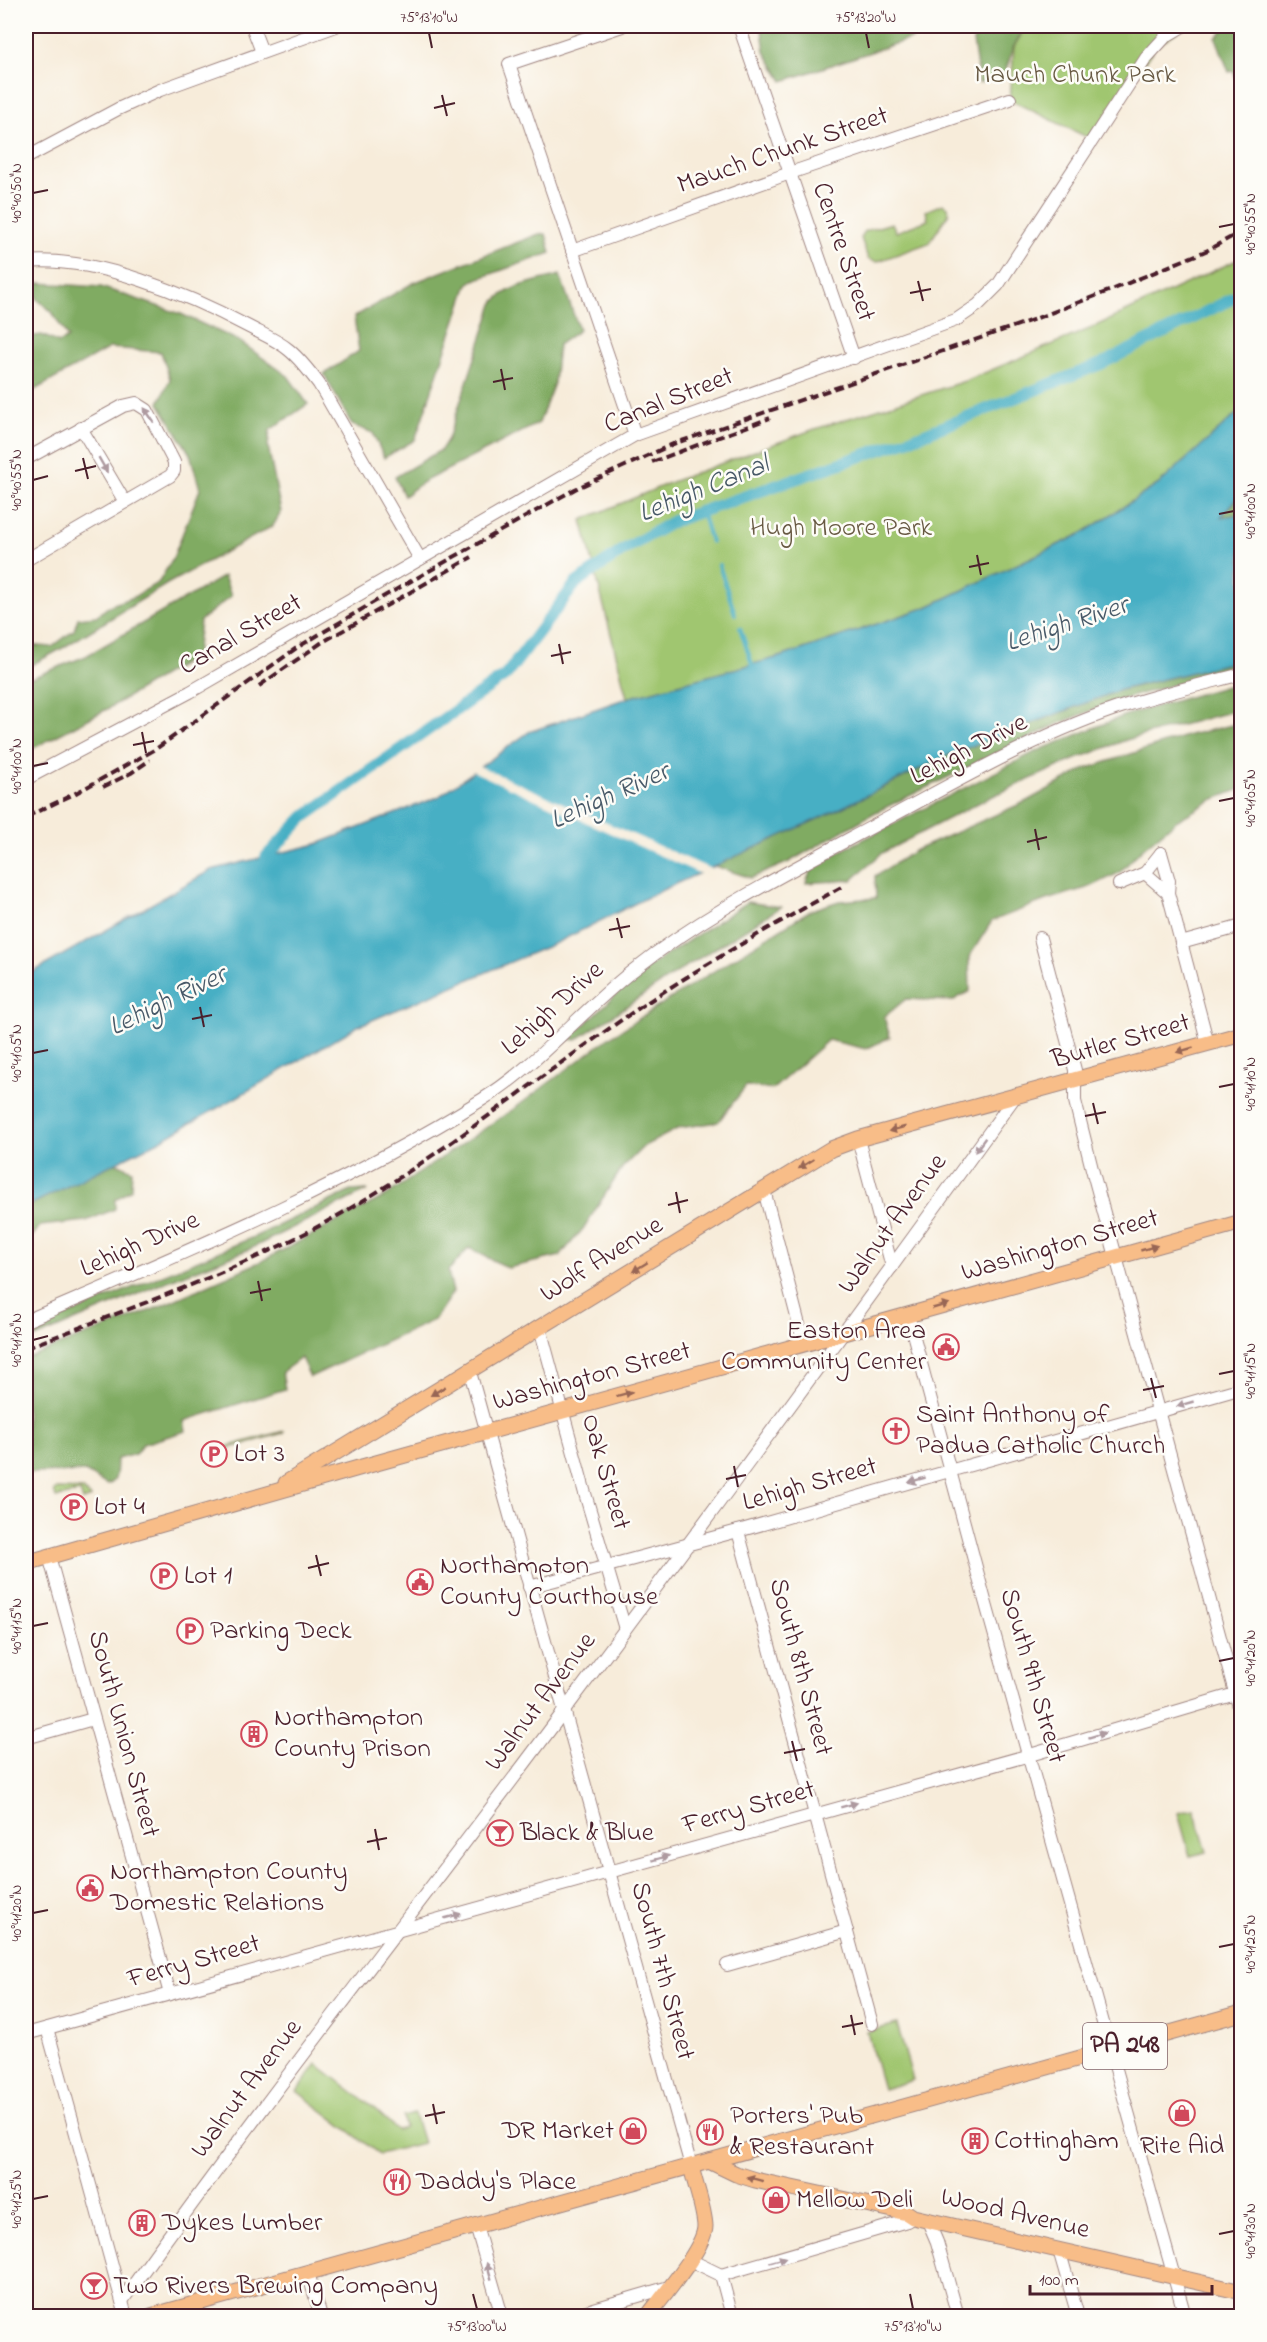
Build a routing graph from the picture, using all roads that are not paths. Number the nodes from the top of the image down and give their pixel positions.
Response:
1 (252, 26) edge
2 (336, 26) edge
3 (622, 26) edge
4 (739, 26) edge
5 (1183, 26) edge
6 (262, 52) junction
7 (1010, 99) dead end
8 (26, 159) edge
9 (790, 173) junction
10 (572, 250) junction
11 (26, 262) edge
12 (854, 358) junction
13 (81, 428) junction
14 (635, 435) junction
15 (26, 459) edge
16 (125, 502) junction
17 (26, 560) edge
18 (420, 560) junction
19 (1242, 674) edge
20 (26, 779) edge
21 (1145, 873) junction
22 (1119, 884) dead end
23 (1168, 893) junction
24 (1242, 926) edge
25 (1040, 938) dead end
26 (1181, 942) junction
27 (1242, 1034) edge
28 (1208, 1044) junction
29 (1075, 1081) junction
30 (1014, 1098) junction
31 (858, 1139) junction
32 (764, 1190) junction
33 (1242, 1222) edge
34 (1116, 1257) junction
35 (892, 1267) junction
36 (908, 1315) junction
37 (26, 1321) edge
38 (540, 1328) junction
39 (844, 1333) junction
40 (804, 1344) junction
41 (470, 1372) junction
42 (1242, 1388) edge
43 (562, 1411) junction
44 (1159, 1412) junction
45 (486, 1432) junction
46 (357, 1440) junction
47 (362, 1467) junction
48 (950, 1470) junction
49 (268, 1494) junction
50 (738, 1531) junction
51 (687, 1544) junction
52 (49, 1556) junction
53 (26, 1563) edge
54 (607, 1566) junction
55 (529, 1587) junction
56 (625, 1629) junction
57 (1238, 1693) edge
58 (563, 1713) junction
59 (1242, 1718) edge
60 (93, 1719) junction
61 (26, 1738) edge
62 (1030, 1755) junction
63 (815, 1814) junction
64 (610, 1872) junction
65 (396, 1931) junction
66 (847, 1932) junction
67 (727, 1965) dead end
68 (170, 1994) junction
69 (1242, 2013) edge
70 (872, 2024) dead end
71 (47, 2028) junction
72 (26, 2034) edge
73 (1112, 2049) junction
74 (709, 2161) junction
75 (691, 2166) junction
76 (921, 2219) junction
77 (476, 2226) junction
78 (1059, 2250) junction
79 (690, 2260) junction
80 (308, 2273) junction
81 (721, 2276) junction
82 (1174, 2277) junction
83 (669, 2287) junction
84 (1242, 2292) edge
85 (122, 2301) junction
86 (126, 2316) edge
87 (151, 2316) edge
88 (321, 2316) edge
89 (502, 2316) edge
90 (570, 2316) edge
91 (648, 2316) edge
92 (732, 2316) edge
93 (958, 2316) edge
94 (1078, 2316) edge
95 (1185, 2316) edge

1 - 6 street
2 - 6 street
3 - 10 street
4 - 9 street, Centre Street
5 - 12 street, Canal Street
6 - 8 street
7 - 9 street, Mauch Chunk Street
9 - 10 street, Mauch Chunk Street
9 - 12 street, Centre Street
10 - 14 street
11 - 18 street
12 - 14 street, Canal Street
13 - 15 street
13 -> 16 street
16 -> 13 street
14 - 18 street, Canal Street
16 - 17 street
18 - 20 street, Canal Street
19 - 37 street, Lehigh Drive
21 - 22 street
21 - 23 street
21 - 23 street
23 - 26 street
24 - 26 street
25 - 29 street
26 - 28 street
27 - 28 main road, Butler Street
28 -> 29 main road, Butler Street
29 - 30 main road, Butler Street
29 - 34 street
30 -> 31 main road, Wolf Avenue
30 -> 35 street, Walnut Avenue
31 -> 32 main road, Wolf Avenue
31 - 35 street
32 -> 38 main road, Wolf Avenue
32 - 40 street
34 -> 33 main road, Washington Street
36 -> 34 main road, Washington Street
34 - 44 street
35 - 39 street, Walnut Avenue
36 - 39 main road, Washington Street
36 - 48 street, South 9th Street
38 - 41 main road, Wolf Avenue
38 - 43 street, Oak Street
39 - 40 main road, Washington Street
39 - 51 street, Walnut Avenue
43 -> 40 main road, Washington Street
41 - 45 street, South 7th Street
41 -> 46 main road, Wolf Avenue
42 -> 44 street, Lehigh Street
43 - 45 main road, Washington Street
43 - 54 street, Oak Street
44 - 48 street, Lehigh Street
44 - 57 street
45 - 47 main road, Washington Street
45 - 55 street, South 7th Street
46 - 47 main road
46 - 49 main road, Wolf Avenue
47 - 49 main road, Washington Street
48 -> 50 street, Lehigh Street
48 - 62 street, South 9th Street
49 - 52 main road, Washington Street
50 - 51 street, Lehigh Street
50 - 63 street, South 8th Street
51 - 54 street, Lehigh Street
51 - 56 street, Walnut Avenue
52 - 53 main road, Washington Street
52 - 60 street, South Union Street
54 - 55 street, Lehigh Street
54 - 56 street, Oak Street
55 - 58 street, South 7th Street
56 - 58 street, Walnut Avenue
57 - 59 street
62 -> 57 street, Ferry Street
58 - 64 street, South 7th Street
58 - 65 street, Walnut Avenue
60 - 61 street
60 - 68 street, South Union Street
63 -> 62 street, Ferry Street
62 - 73 street, South 9th Street
64 -> 63 street, Ferry Street
63 - 66 street, South 8th Street
65 -> 64 street, Ferry Street
64 - 75 street, South 7th Street
65 - 68 street, Ferry Street
65 - 85 street, Walnut Avenue
66 - 67 street
66 - 70 street, South 8th Street
68 - 71 street, Ferry Street
69 - 73 main road, PA 248
71 - 72 street, Ferry Street
71 - 85 street
73 - 74 main road, PA 248
73 - 82 street, South 9th Street
74 - 75 main road, PA 248
76 -> 74 main road, Wood Avenue
75 - 77 main road
75 - 79 main road
76 - 78 main road, Wood Avenue
81 -> 76 street
76 - 93 street
77 - 80 main road
89 -> 77 street
78 - 82 main road, Wood Avenue
78 - 94 street
79 - 81 street
79 - 83 main road
80 - 87 main road
80 - 88 street
81 - 92 street
82 - 84 main road, Wood Avenue
82 - 95 street, South 9th Street
83 - 90 street
83 - 91 main road
85 - 86 street

